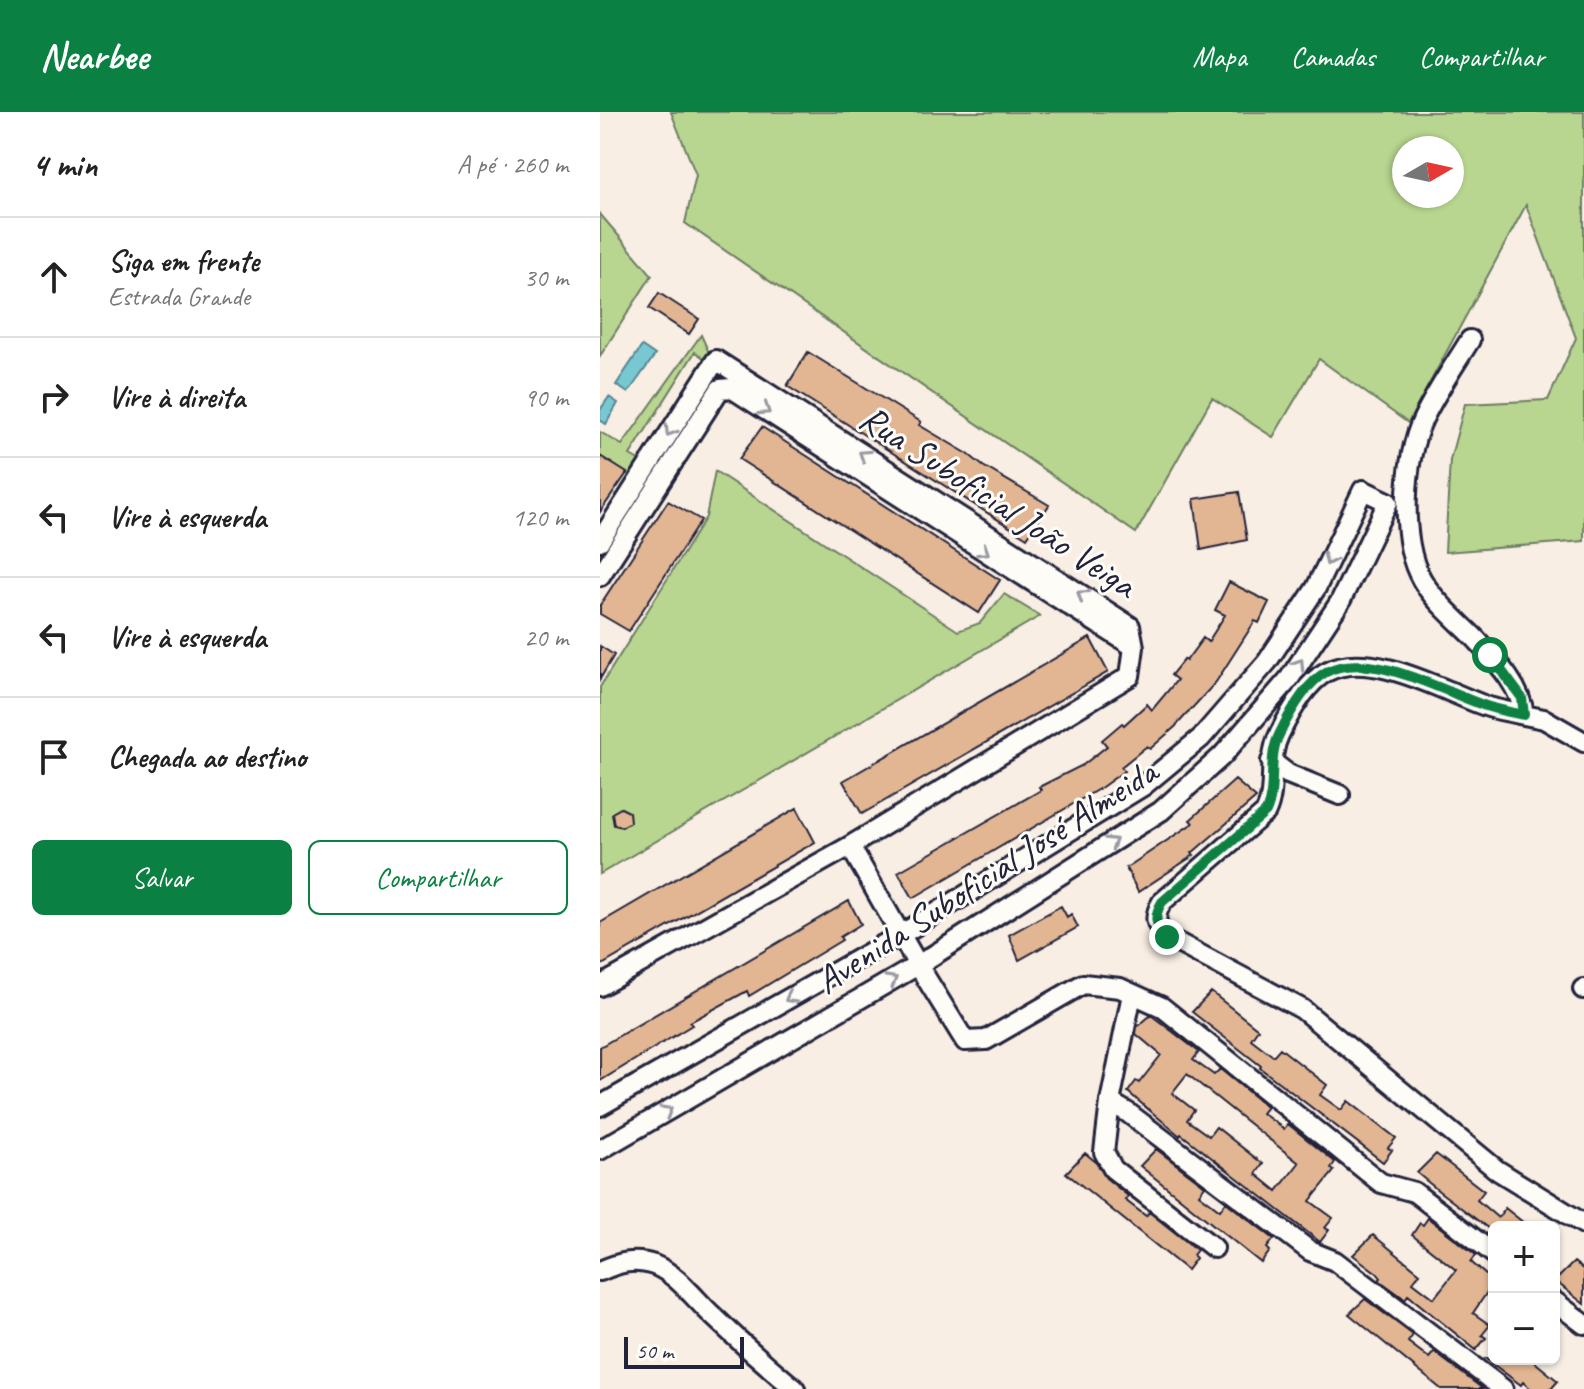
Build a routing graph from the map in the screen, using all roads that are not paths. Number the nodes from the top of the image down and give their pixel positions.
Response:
1 (1470, 340) dead end
2 (600, 541) edge
3 (600, 576) edge
4 (1134, 647) junction
5 (1524, 715) junction
6 (1584, 742) edge
7 (1271, 761) junction
8 (1340, 795) dead end
9 (850, 846) junction
10 (902, 934) junction
11 (918, 965) junction
12 (600, 986) edge
13 (1132, 994) junction
14 (1110, 1102) junction
15 (600, 1106) edge
16 (600, 1150) edge
17 (1584, 1224) edge
18 (1214, 1248) dead end
19 (1488, 1249) edge
20 (600, 1271) edge
21 (1560, 1306) edge
22 (1584, 1324) edge
23 (795, 1389) edge
24 (1503, 1389) edge

1 - 5 street
4 -> 2 street, Rua Suboficial João Veiga
3 -> 4 street, Rua Suboficial João Veiga
4 - 9 street
5 - 6 street
5 - 7 street
7 - 8 street
7 - 17 street
9 - 10 street
9 - 12 street
10 - 11 street
11 -> 10 street, Avenida Suboficial José Almeida
10 -> 15 street, Avenida Suboficial José Almeida
11 - 13 street
16 -> 11 street, Avenida Suboficial José Almeida
13 - 14 street
13 - 19 street
14 - 18 street
14 - 24 street
20 - 23 street
21 - 22 street

